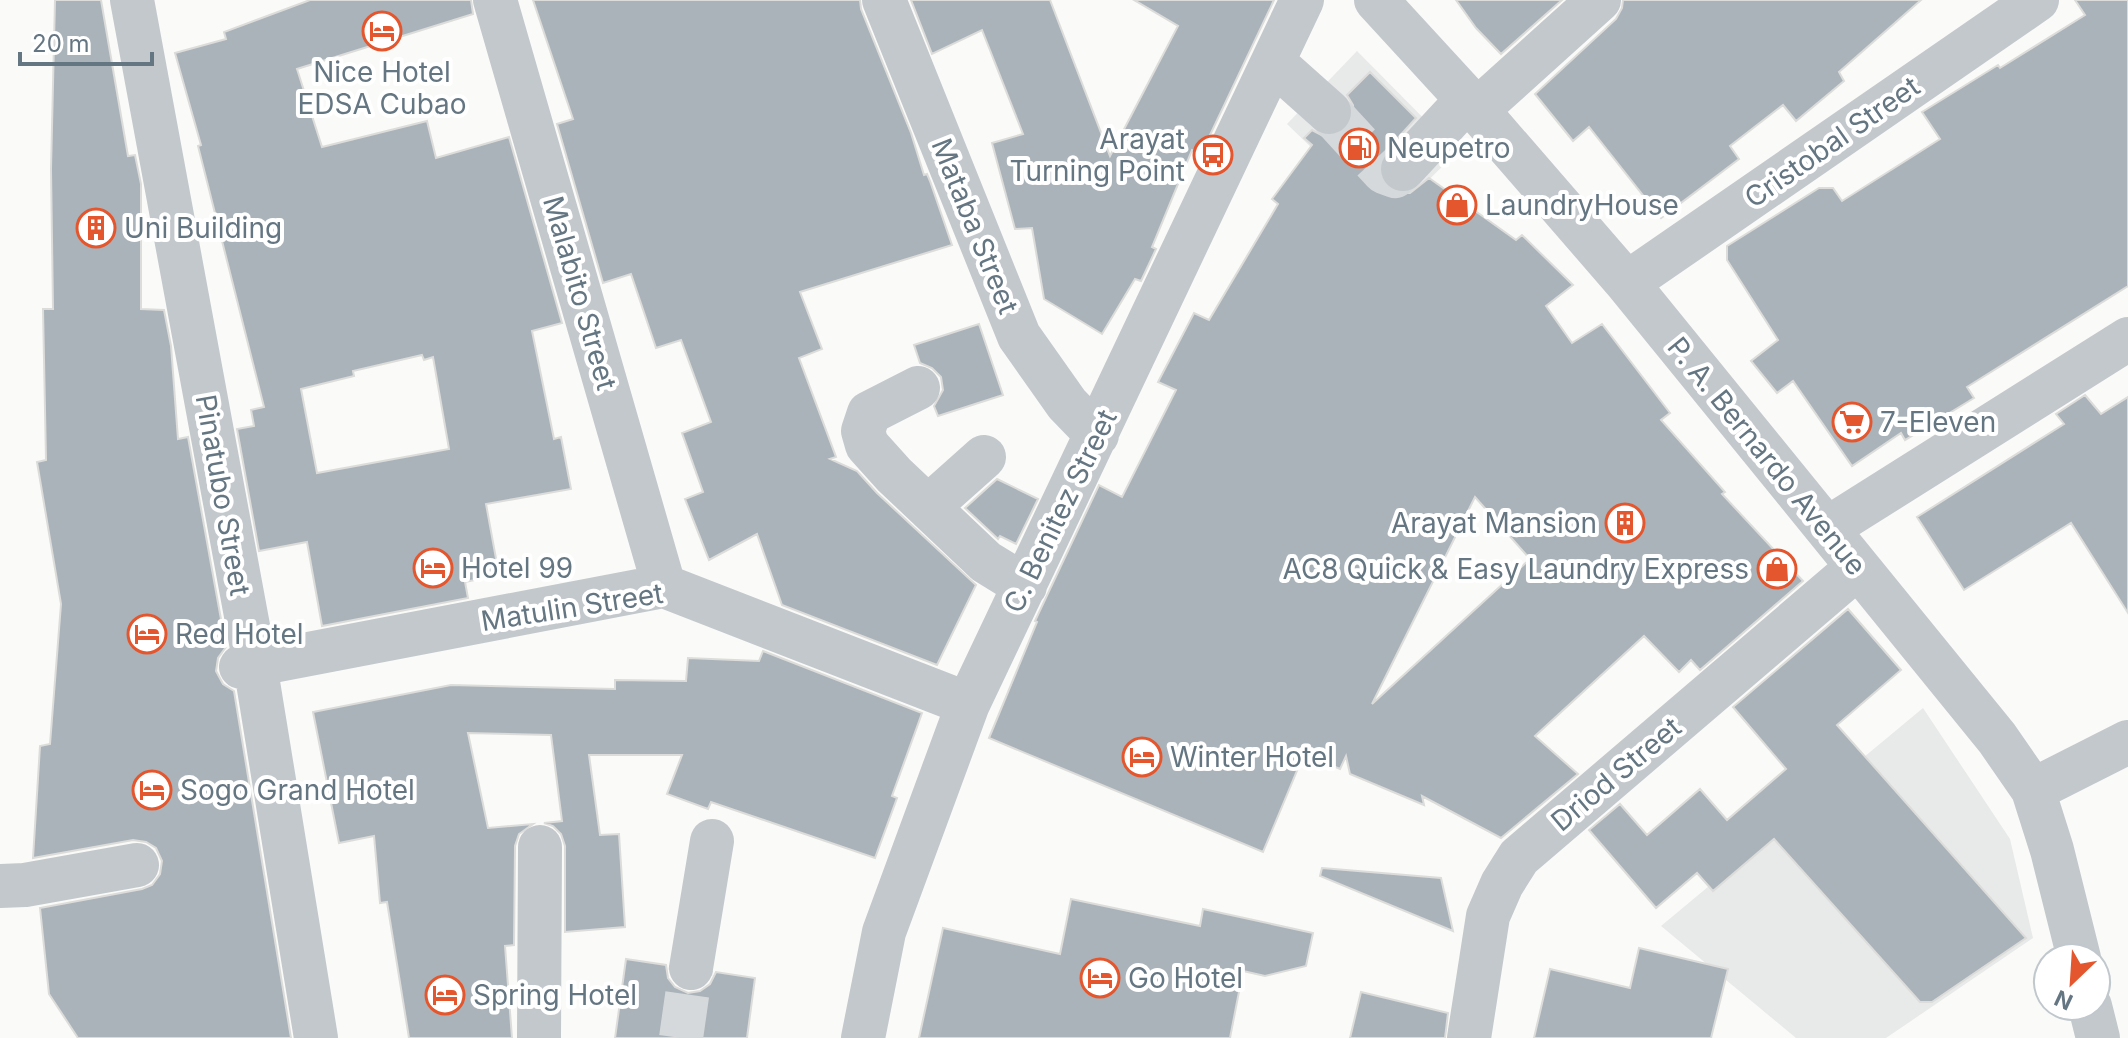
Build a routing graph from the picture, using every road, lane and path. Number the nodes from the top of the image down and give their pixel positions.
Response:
1 (132, 0) edge
2 (495, 0) edge
3 (884, 0) edge
4 (1302, 0) edge
5 (1376, 0) edge
6 (1599, 0) edge
7 (2037, 0) edge
8 (1274, 63) junction
9 (1472, 105) junction
10 (1329, 112) tunnel mouth
11 (1403, 169) dead end
12 (1627, 283) junction
13 (2128, 339) edge
14 (918, 388) dead end
15 (1097, 435) junction
16 (984, 457) dead end
17 (928, 507) junction
18 (1828, 528) junction
19 (1857, 568) junction
20 (664, 586) junction
21 (1025, 586) junction
22 (248, 665) junction
23 (968, 704) junction
24 (2128, 742) edge
25 (2033, 790) junction
26 (712, 841) dead end
27 (540, 847) dead end
28 (137, 865) dead end
29 (0, 886) edge
30 (2075, 942) edge
31 (691, 968) tunnel mouth
32 (316, 1038) edge
33 (539, 1038) edge
34 (863, 1038) edge
35 (1469, 1038) edge

1 - 22 street, Pinatubo Street
2 - 20 street, Malabito Street
3 - 15 street, Mataba Street
4 - 8 street, C. Benitez Street
5 - 9 street, P. A. Bernardo Avenue
6 - 9 street
7 - 12 street, Cristobal Street
8 - 10 street
8 - 15 street, C. Benitez Street
9 - 11 street
9 - 12 street, P. A. Bernardo Avenue
12 - 18 street, P. A. Bernardo Avenue
13 - 18 street
14 - 17 street
15 - 21 street, C. Benitez Street
16 - 17 street
17 - 21 street
18 - 19 street, P. A. Bernardo Avenue
19 - 25 street, P. A. Bernardo Avenue
19 - 35 street, Driod Street
20 - 22 street, Matulin Street
20 - 23 street, Matulin Street
21 - 23 street, C. Benitez Street
22 - 32 street, Pinatubo Street
23 - 34 street, C. Benitez Street
24 - 25 street
25 - 30 street, P. A. Bernardo Avenue
26 - 31 street
27 - 33 street
28 - 29 street

